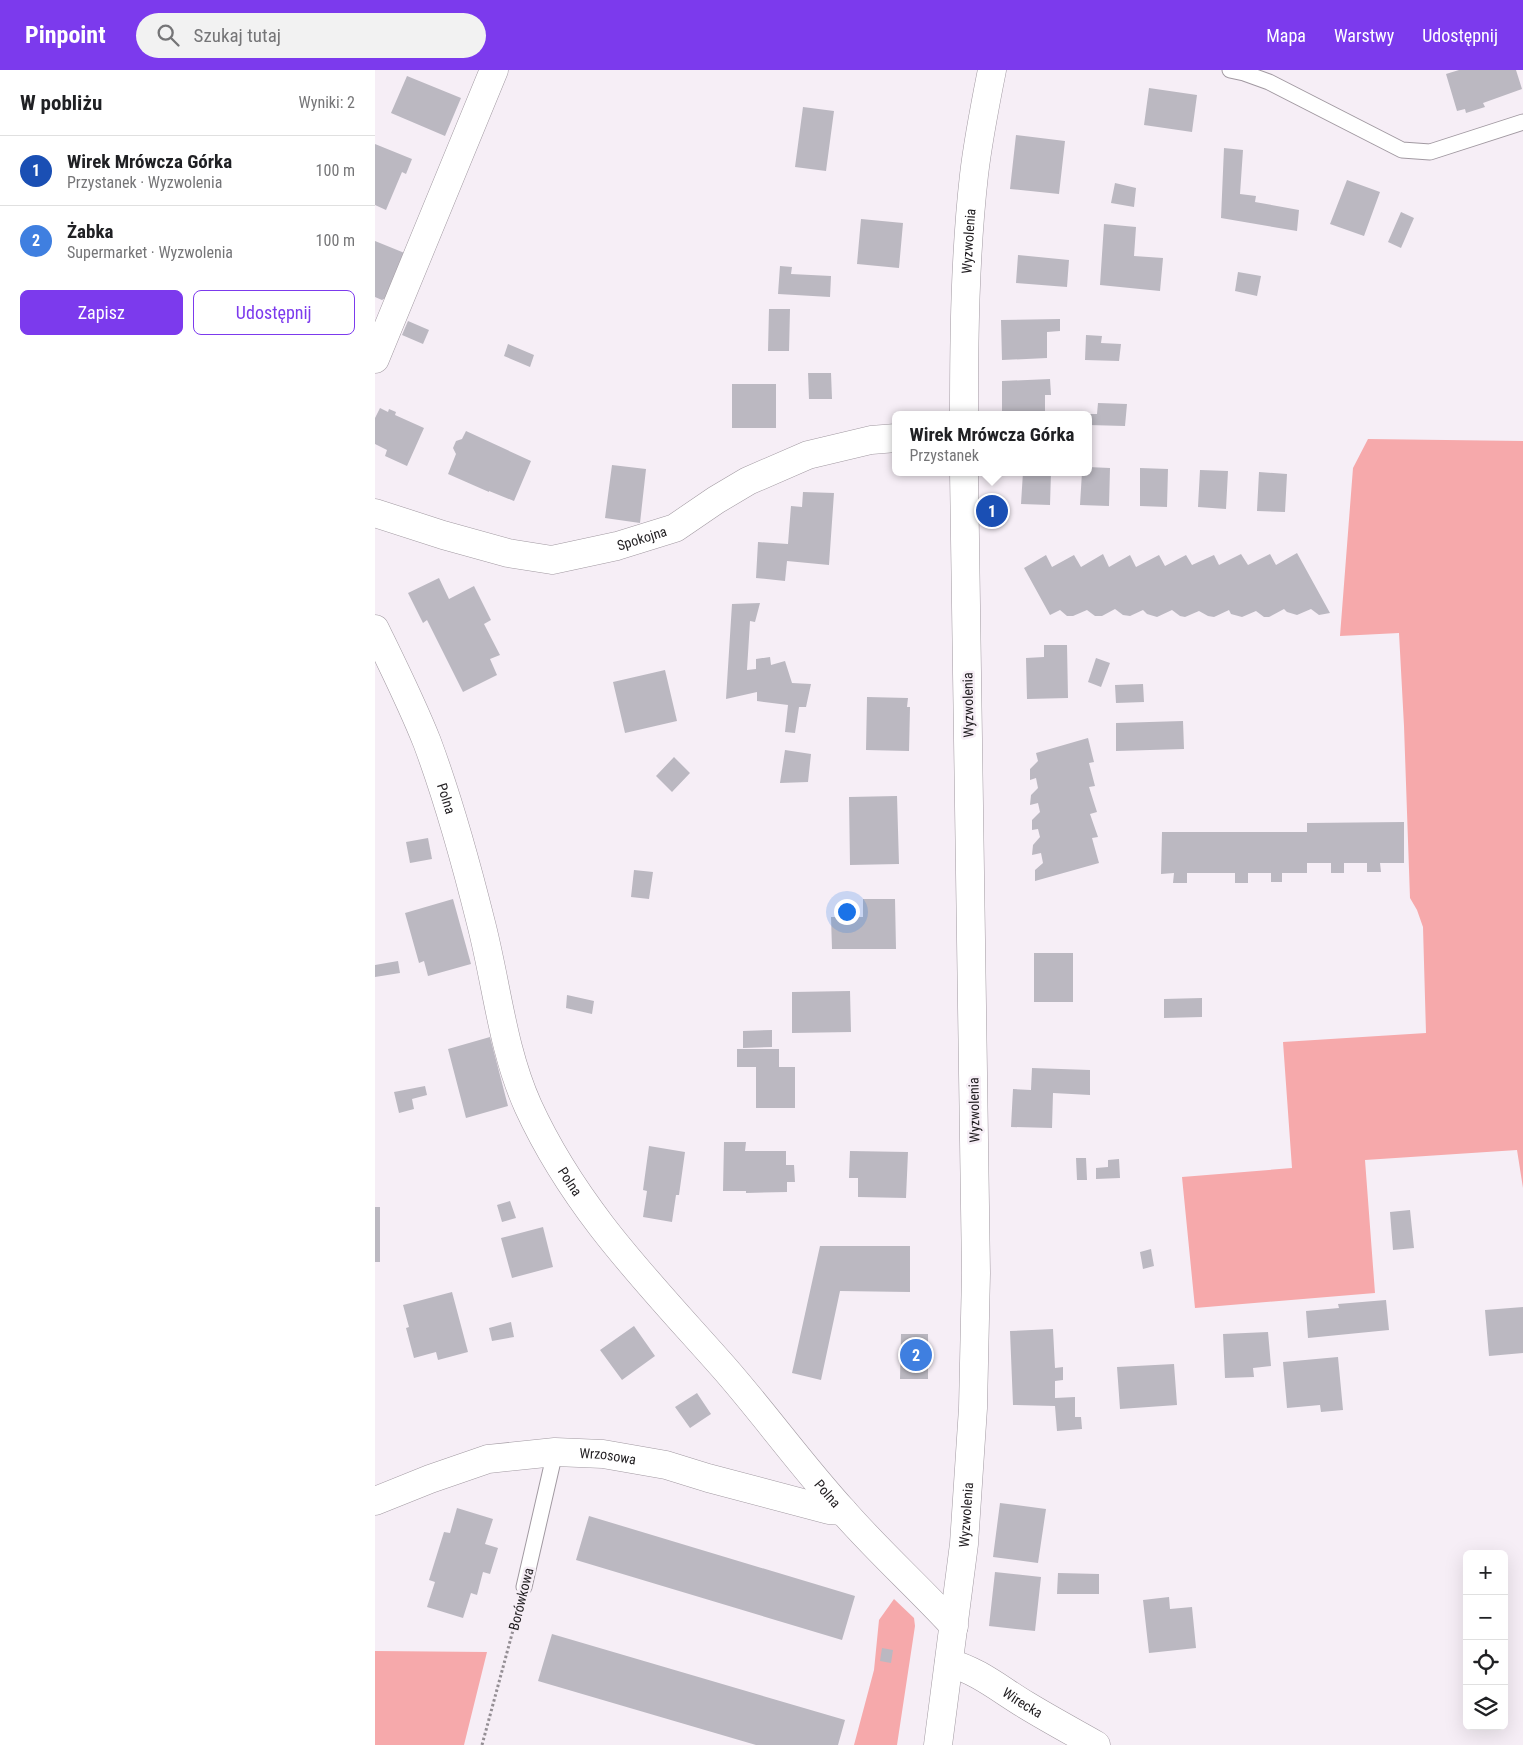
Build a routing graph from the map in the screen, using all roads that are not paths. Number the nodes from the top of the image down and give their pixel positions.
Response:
1 (494, 70) edge
2 (992, 70) edge
3 (1231, 70) edge
4 (1523, 122) edge
5 (375, 359) edge
6 (964, 411) edge
7 (892, 438) edge
8 (964, 476) edge
9 (375, 513) edge
10 (375, 629) edge
11 (555, 1452) junction
12 (375, 1501) edge
13 (843, 1512) junction
14 (524, 1587) road end
15 (954, 1626) junction
16 (949, 1662) junction
17 (938, 1745) edge
18 (1096, 1745) edge

1 - 5 street
2 - 6 street, Wyzwolenia
3 - 4 lane
7 - 9 street, Spokojna
8 - 15 street, Wyzwolenia
10 - 13 street, Polna
11 - 12 street, Wrzosowa
11 - 13 street, Wrzosowa
11 - 14 lane, Borówkowa
13 - 15 street, Polna
15 - 16 street, Wyzwolenia
16 - 17 street, Wyzwolenia
16 - 18 street, Wirecka

